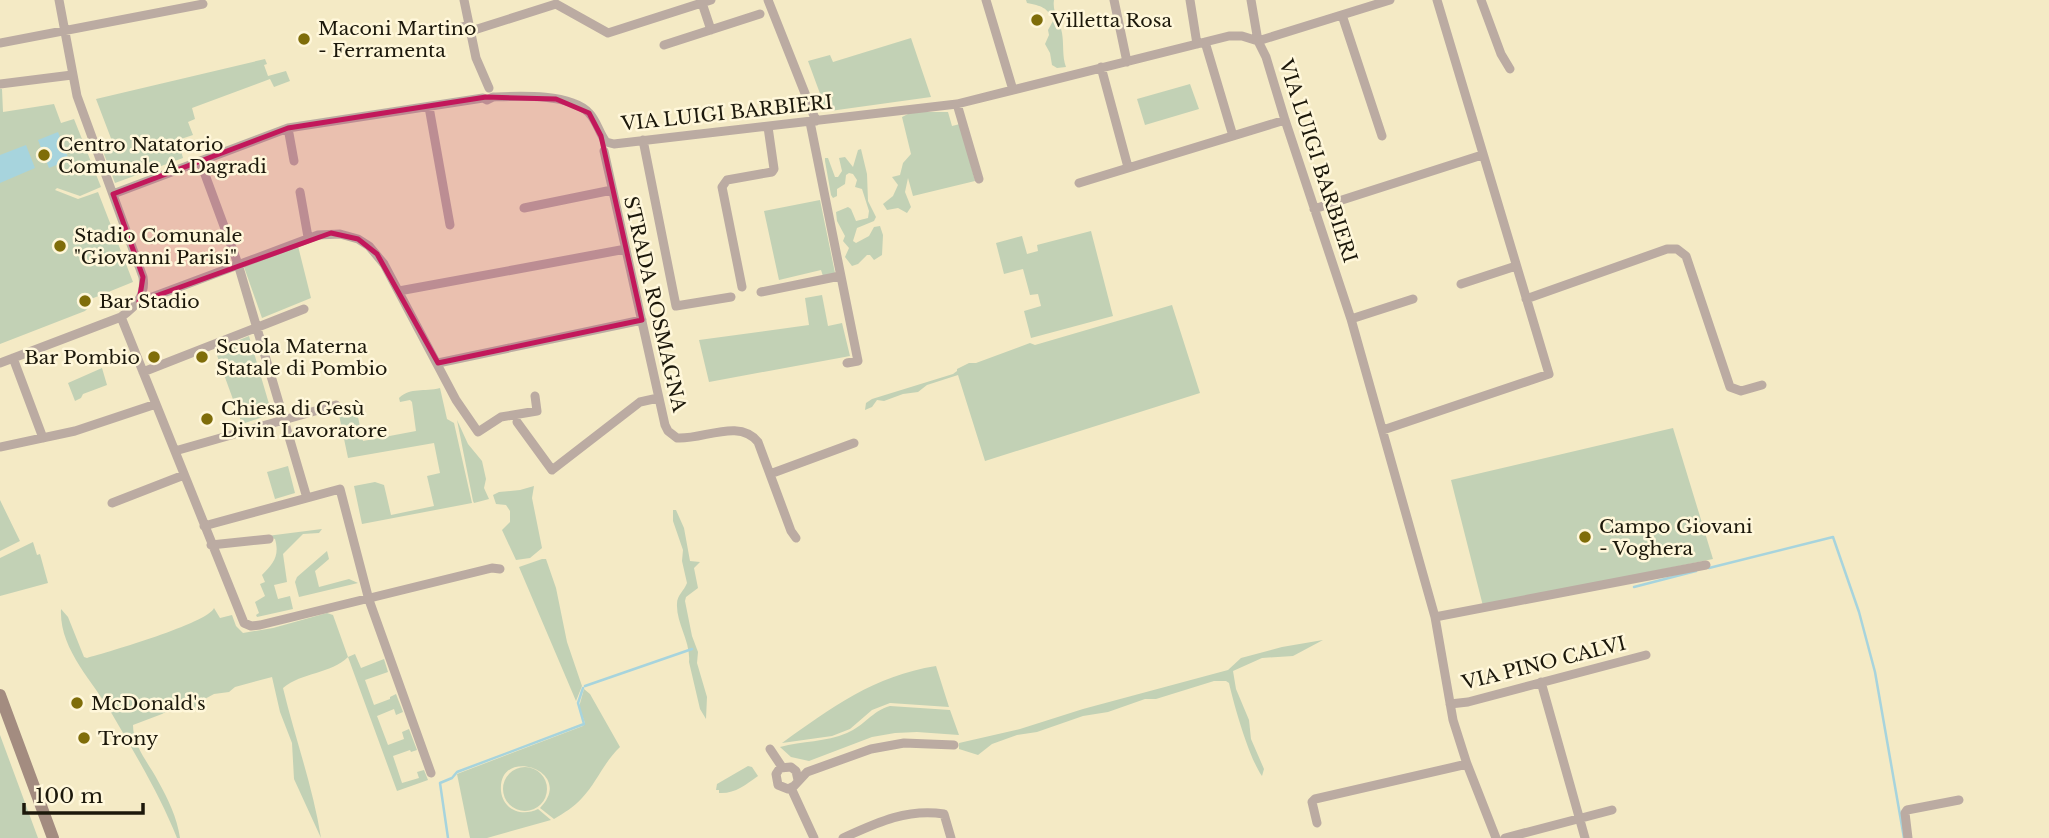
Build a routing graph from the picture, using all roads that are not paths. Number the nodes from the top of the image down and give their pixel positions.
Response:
1 (59, 0) edge
2 (464, 0) edge
3 (768, 0) edge
4 (986, 0) edge
5 (1114, 0) edge
6 (1190, 0) edge
7 (1251, 0) edge
8 (1390, 0) edge
9 (1437, 0) edge
10 (1481, 0) edge
11 (703, 3) edge
12 (203, 4) dead end
13 (760, 14) dead end
14 (1342, 15) junction
15 (470, 28) junction
16 (451, 30) dead end
17 (711, 30) junction
18 (66, 32) junction
19 (1258, 41) junction
20 (0, 43) edge
21 (1201, 43) junction
22 (664, 45) dead end
23 (1127, 62) junction
24 (1101, 67) junction
25 (1510, 69) dead end
26 (72, 75) junction
27 (0, 84) edge
28 (1013, 90) junction
29 (487, 93) junction
30 (957, 104) junction
31 (429, 107) junction
32 (1284, 120) junction
33 (813, 121) junction
34 (768, 127) junction
35 (288, 128) junction
36 (601, 136) junction
37 (1233, 136) junction
38 (1382, 136) dead end
39 (643, 140) junction
40 (614, 144) junction
41 (604, 152) junction
42 (1482, 155) junction
43 (200, 161) junction
44 (294, 161) dead end
45 (1128, 167) junction
46 (979, 179) dead end
47 (1079, 183) dead end
48 (612, 190) junction
49 (300, 192) dead end
50 (113, 194) junction
51 (524, 208) dead end
52 (1314, 209) junction
53 (450, 225) dead end
54 (308, 237) junction
55 (626, 249) junction
56 (238, 264) junction
57 (1516, 267) junction
58 (840, 276) junction
59 (1461, 284) dead end
60 (741, 287) dead end
61 (399, 291) junction
62 (761, 292) dead end
63 (731, 297) dead end
64 (1413, 299) dead end
65 (1526, 299) junction
66 (139, 302) junction
67 (304, 309) dead end
68 (121, 317) junction
69 (1351, 319) junction
70 (642, 320) junction
71 (258, 327) junction
72 (13, 358) junction
73 (0, 363) edge
74 (438, 363) junction
75 (847, 363) dead end
76 (143, 372) junction
77 (1762, 385) dead end
78 (535, 396) dead end
79 (658, 398) junction
80 (156, 404) junction
81 (336, 405) dead end
82 (285, 420) junction
83 (517, 422) dead end
84 (1383, 430) junction
85 (43, 438) junction
86 (854, 443) dead end
87 (0, 447) edge
88 (174, 452) junction
89 (770, 474) junction
90 (184, 475) junction
91 (307, 498) junction
92 (112, 503) dead end
93 (204, 526) junction
94 (796, 538) dead end
95 (269, 539) dead end
96 (211, 545) junction
97 (1706, 565) dead end
98 (500, 569) dead end
99 (369, 600) junction
100 (1435, 617) junction
101 (1647, 655) dead end
102 (1541, 682) junction
103 (0, 695) edge
104 (1450, 704) junction
105 (954, 745) dead end
106 (769, 749) dead end
107 (1467, 764) junction
108 (782, 767) junction
109 (794, 768) junction
110 (812, 770) junction
111 (431, 773) dead end
112 (798, 780) junction
113 (791, 788) junction
114 (1959, 800) dead end
115 (1612, 810) dead end
116 (1580, 819) junction
117 (1317, 824) dead end
118 (53, 838) edge
119 (814, 838) edge
120 (843, 838) edge
121 (951, 838) edge
122 (1496, 838) edge
123 (1505, 838) edge
124 (1585, 838) edge
125 (1908, 838) edge

1 - 18 street
2 - 15 street
3 - 33 street
4 - 28 street
5 - 23 street
6 - 21 street
7 - 19 street
8 - 14 street
9 - 42 street
10 - 25 street
11 - 15 street
11 - 17 street
12 - 18 street
13 - 17 street
14 - 19 street
14 - 38 street
15 - 16 street
15 - 29 street
17 - 22 street
18 - 20 street
18 - 26 street
19 - 21 street, VIA LUIGI BARBIERI
19 - 32 street, VIA LUIGI BARBIERI
21 - 23 street, VIA LUIGI BARBIERI
21 - 37 street
23 - 24 street, VIA LUIGI BARBIERI
24 - 28 street, VIA LUIGI BARBIERI
24 - 45 street
26 - 27 street
26 - 50 street
28 - 30 street, VIA LUIGI BARBIERI
29 - 31 street
29 - 36 street, VIA LUIGI BARBIERI
30 - 33 street, VIA LUIGI BARBIERI
30 - 46 street
31 - 35 street
31 - 53 street
32 - 37 street
32 - 52 street, VIA LUIGI BARBIERI
33 - 34 street, VIA LUIGI BARBIERI
33 - 58 street
34 - 39 street, VIA LUIGI BARBIERI
34 - 60 street
35 - 43 street
35 - 44 street
36 - 40 street, VIA LUIGI BARBIERI
36 - 41 street, STRADA ROSMAGNA
37 - 45 street
39 - 40 street, VIA LUIGI BARBIERI
39 - 63 street
40 - 41 street
41 - 48 street, STRADA ROSMAGNA
42 - 52 street
42 - 57 street
43 - 50 street
43 - 56 street
45 - 47 street
48 - 51 street
48 - 55 street, STRADA ROSMAGNA
49 - 54 street
50 - 66 street
52 - 69 street, VIA LUIGI BARBIERI
54 - 56 street
54 - 61 street
55 - 61 street
55 - 70 street, STRADA ROSMAGNA
56 - 66 street
56 - 71 street
57 - 59 street
57 - 65 street
58 - 62 street
58 - 75 street
61 - 74 street
64 - 69 street
65 - 77 street
65 - 84 street
66 - 68 street
67 - 71 street
68 - 72 street
68 - 76 street
69 - 84 street, VIA LUIGI BARBIERI
70 - 74 street
70 - 79 street, STRADA ROSMAGNA
71 - 76 street
71 - 82 street
72 - 73 street
72 - 85 street
74 - 78 street
76 - 80 street
79 - 83 street
79 - 89 street, STRADA ROSMAGNA
80 - 85 street
80 - 88 street
81 - 82 street
82 - 88 street
82 - 91 street
84 - 100 street, VIA LUIGI BARBIERI
85 - 87 street
86 - 89 street
88 - 90 street
89 - 94 street, STRADA ROSMAGNA
90 - 92 street
90 - 93 street
91 - 93 street
91 - 99 street
93 - 96 street
95 - 96 street
96 - 99 street
97 - 100 street
98 - 99 street
99 - 111 street
100 - 104 street, VIA LUIGI BARBIERI
101 - 102 street, VIA PINO CALVI
102 - 104 street, VIA PINO CALVI
102 - 116 street
103 - 118 main road
104 - 107 street, VIA LUIGI BARBIERI
105 - 110 street
106 - 108 street
107 - 117 street
107 - 122 street, VIA LUIGI BARBIERI
108 - 109 street
108 - 113 street
109 - 110 street
109 - 112 street
110 - 112 street
112 - 113 street
113 - 119 street
114 - 125 street
115 - 116 street
116 - 123 street
116 - 124 street
120 - 121 street

